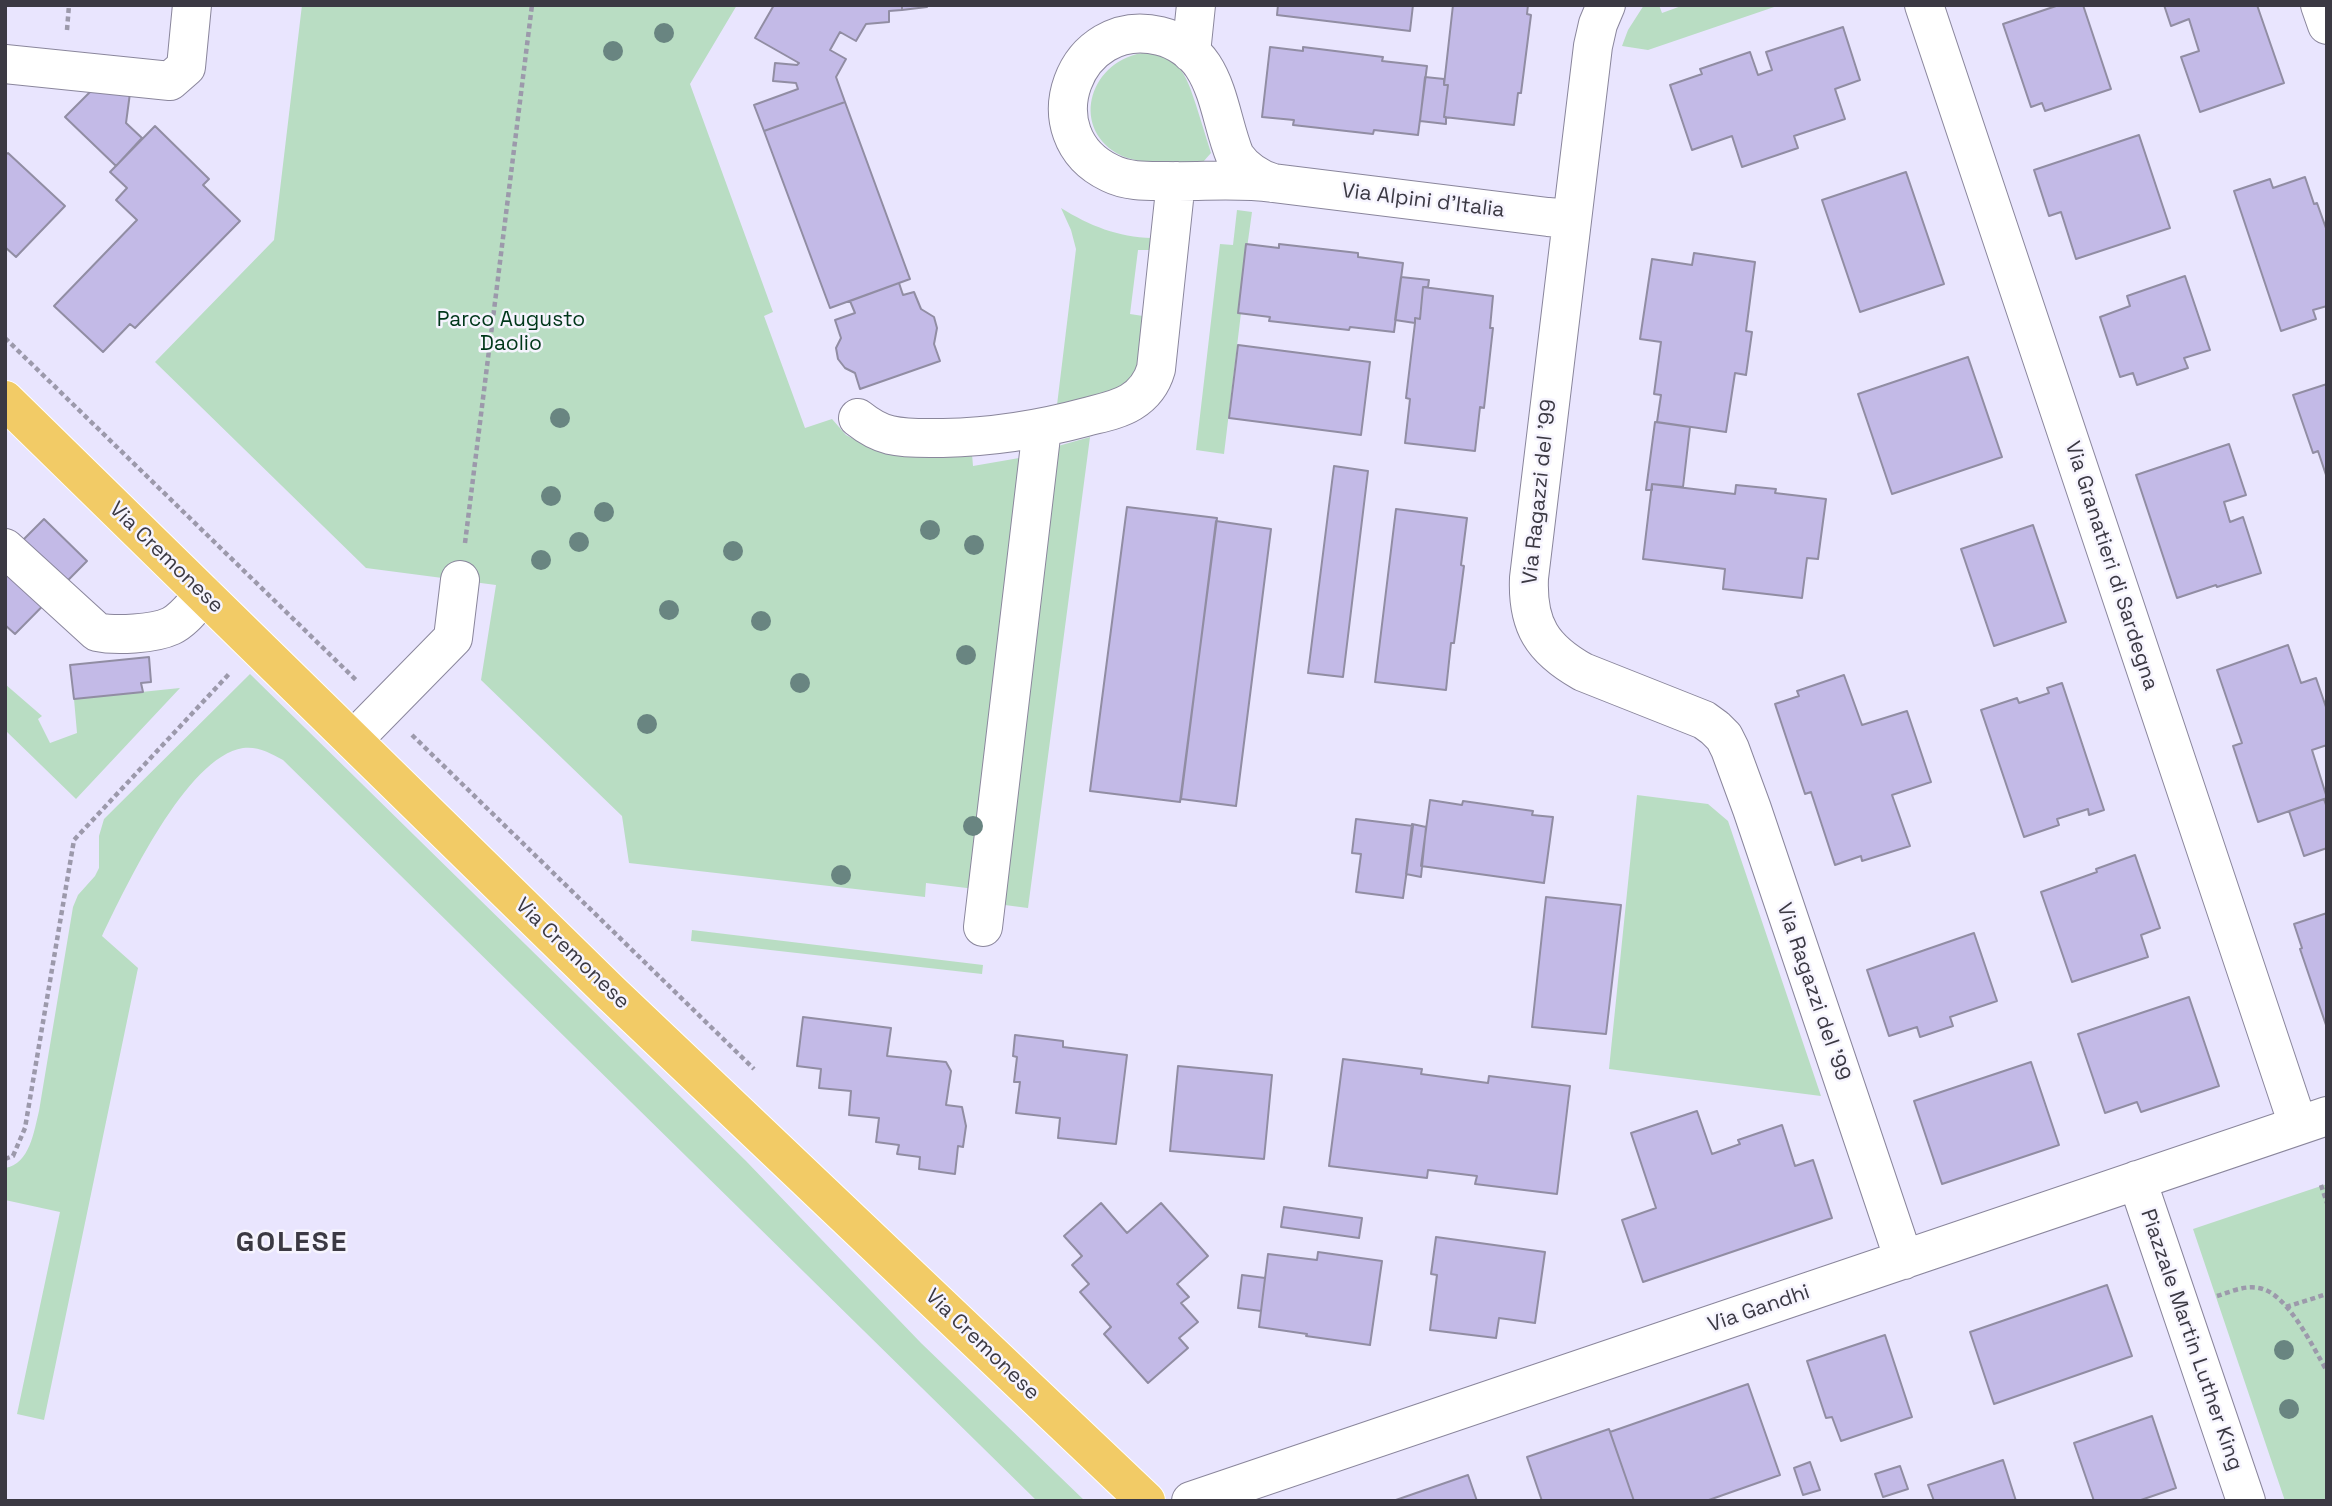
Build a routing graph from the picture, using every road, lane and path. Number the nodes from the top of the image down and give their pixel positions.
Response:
1 (192, 5) edge
2 (532, 5) edge
3 (1196, 5) edge
4 (1606, 5) edge
5 (1924, 5) edge
6 (2320, 5) edge
7 (2327, 25) edge
8 (1191, 53) junction
9 (5, 64) edge
10 (1176, 181) junction
11 (1273, 183) junction
12 (1572, 219) junction
13 (5, 338) edge
14 (6, 403) edge
15 (858, 418) dead end
16 (1042, 428) junction
17 (5, 548) edge
18 (460, 580) joint
19 (204, 595) junction
20 (256, 645) junction
21 (385, 708) junction
22 (353, 740) junction
23 (983, 927) dead end
24 (760, 1074) dead end
25 (2313, 1121) edge
26 (5, 1158) edge
27 (2137, 1180) junction
28 (2321, 1185) dead end
29 (2327, 1203) edge
30 (1904, 1260) junction
31 (2327, 1294) edge
32 (2286, 1307) junction
33 (2180, 1308) junction
34 (2327, 1371) edge
35 (1146, 1501) edge
36 (1191, 1501) edge
37 (2246, 1501) edge

1 - 9 street
2 - 18 path
3 - 8 street
4 - 12 street, Via Ragazzi del '99
5 - 25 street, Via Granatieri di Sardegna
6 - 7 street
8 - 10 street, Via Alpini d'Italia
8 - 11 street
10 - 11 street, Via Alpini d'Italia
10 - 16 street
11 - 12 street, Via Alpini d'Italia
12 - 30 street, Via Ragazzi del '99
13 - 21 path
14 - 19 main road, Via Cremonese
15 - 16 street
16 - 23 street
17 - 19 street
18 - 21 street
19 - 20 main road, Via Cremonese
20 - 22 main road, Via Cremonese
20 - 26 path
21 - 22 street
21 - 24 path
22 - 35 main road, Via Cremonese
25 - 27 street, Via Gandhi
27 - 30 street, Via Gandhi
27 - 33 street, Piazzale Martin Luther King
28 - 29 path
30 - 36 street, Via Gandhi
31 - 32 path
32 - 33 path
32 - 34 path
33 - 37 street, Piazzale Martin Luther King

